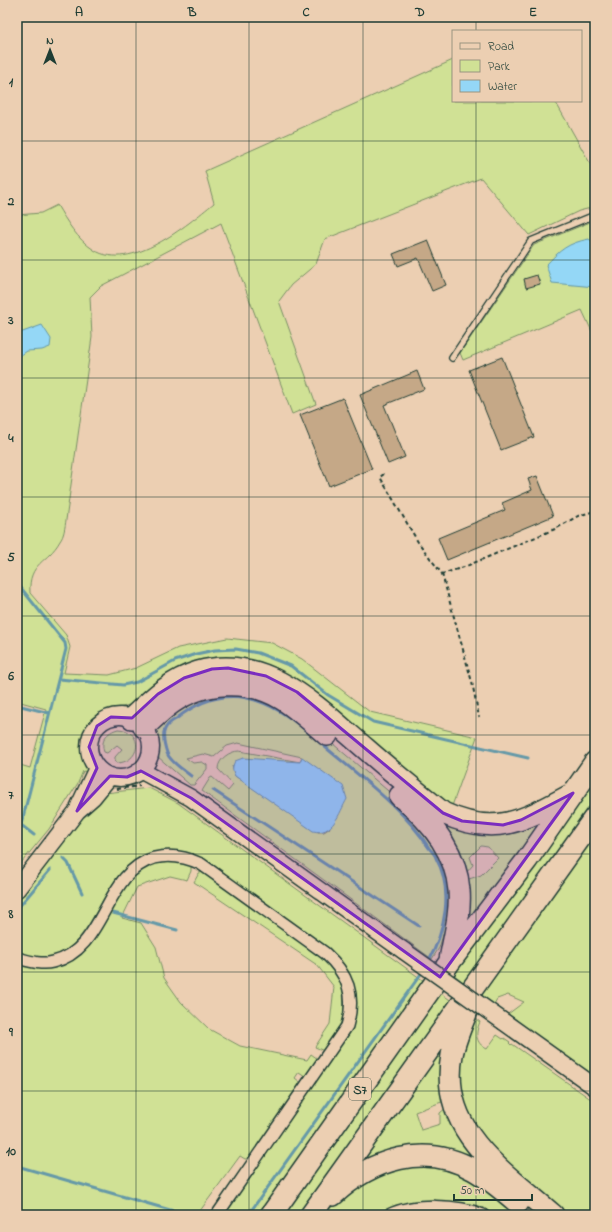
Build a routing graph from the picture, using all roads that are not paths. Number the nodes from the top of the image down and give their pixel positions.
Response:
1 (595, 215) edge
2 (452, 358) dead end
3 (138, 723) junction
4 (150, 757) junction
5 (595, 762) edge
6 (106, 778) junction
7 (140, 778) junction
8 (573, 793) junction
9 (191, 798) junction
10 (595, 817) edge
11 (17, 889) edge
12 (17, 958) edge
13 (450, 963) junction
14 (479, 979) junction
15 (595, 1087) edge
16 (217, 1215) edge
17 (271, 1215) edge
18 (312, 1215) edge
19 (389, 1215) edge
20 (483, 1215) edge
21 (532, 1215) edge
22 (553, 1215) edge

1 - 2 lane
3 - 4 street
3 - 6 street
3 - 8 highway
3 - 13 highway
4 - 7 street
4 - 9 street
5 - 8 highway, S7
6 - 7 street
6 - 11 street
7 - 9 street
8 - 13 highway, S7
9 - 15 street, bridge
10 - 14 highway, S7
12 - 16 street
13 - 17 highway, S7
14 - 18 highway, S7
14 - 22 highway
18 - 21 highway
19 - 20 street

